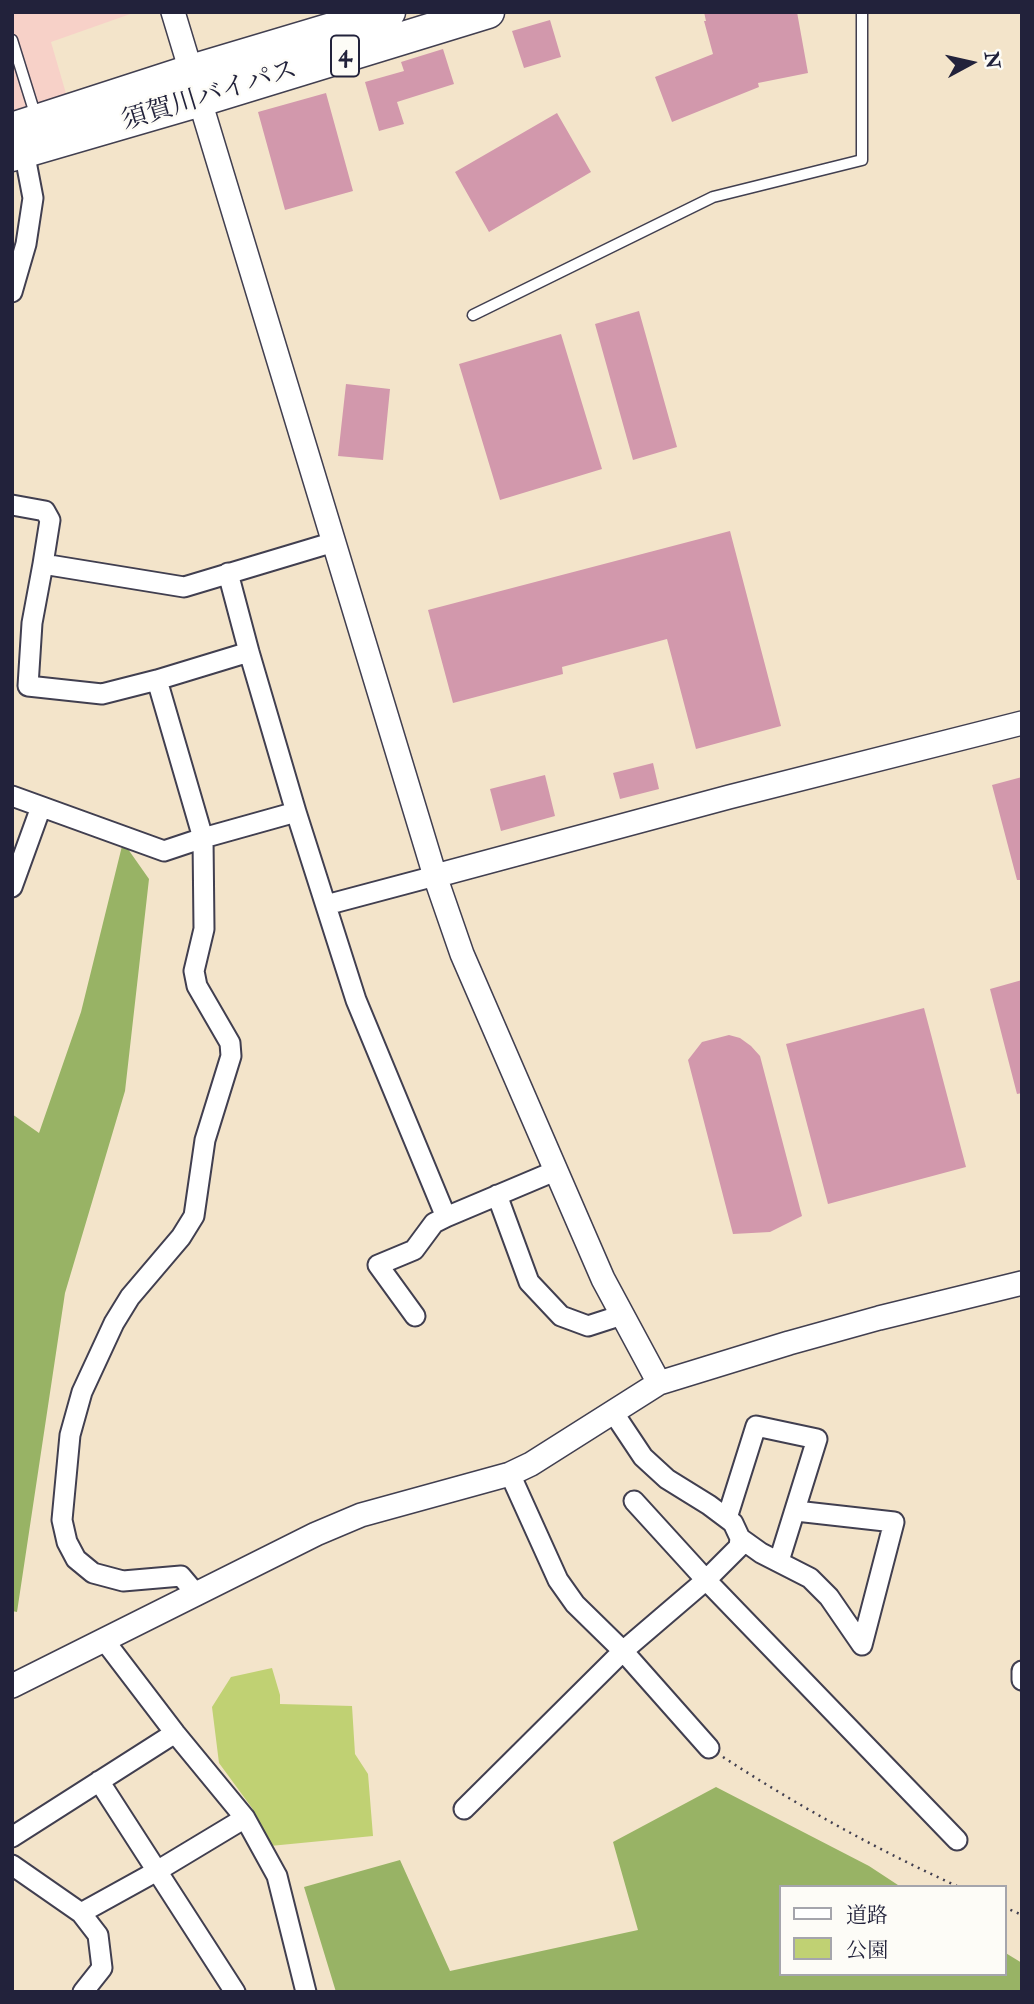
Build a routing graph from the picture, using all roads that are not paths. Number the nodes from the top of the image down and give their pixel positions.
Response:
1 (173, 12) edge
2 (388, 12) edge
3 (488, 12) edge
4 (862, 12) edge
5 (12, 40) edge
6 (196, 86) junction
7 (22, 139) edge
8 (12, 292) edge
9 (473, 315) dead end
10 (12, 505) edge
11 (334, 542) junction
12 (43, 564) junction
13 (228, 573) junction
14 (249, 652) junction
15 (157, 680) junction
16 (1022, 723) edge
17 (12, 796) edge
18 (41, 807) junction
19 (296, 812) junction
20 (203, 838) junction
21 (435, 876) junction
22 (12, 887) edge
23 (326, 905) junction
24 (555, 1171) junction
25 (497, 1195) junction
26 (446, 1217) junction
27 (1022, 1283) edge
28 (622, 1315) junction
29 (415, 1316) dead end
30 (659, 1383) junction
31 (613, 1412) junction
32 (510, 1474) junction
33 (634, 1501) dead end
34 (796, 1511) junction
35 (727, 1518) junction
36 (740, 1538) junction
37 (779, 1561) junction
38 (706, 1580) junction
39 (197, 1595) junction
40 (104, 1640) junction
41 (622, 1651) junction
42 (1022, 1671) edge
43 (1022, 1679) edge
44 (12, 1686) edge
45 (175, 1733) junction
46 (709, 1748) road end
47 (99, 1782) junction
48 (464, 1810) dead end
49 (244, 1818) junction
50 (12, 1837) edge
51 (957, 1840) dead end
52 (12, 1866) edge
53 (157, 1871) junction
54 (81, 1913) junction
55 (83, 1992) edge
56 (235, 1992) edge
57 (306, 1992) edge

1 - 6 street
2 - 6 highway, 須賀川バイパス / 4
3 - 6 highway, 須賀川バイパス / 4
4 - 9 lane
5 - 7 lane
6 - 7 highway, 須賀川バイパス / 4
6 - 11 street
7 - 8 street
10 - 12 street
11 - 13 street
11 - 21 street
12 - 13 street
12 - 15 street
13 - 14 street
14 - 15 street
14 - 19 street
15 - 20 street
16 - 21 street
17 - 18 street
18 - 20 street
18 - 22 street
19 - 20 street
19 - 23 street
20 - 39 street
21 - 23 street
21 - 24 street
23 - 26 street
24 - 25 street
24 - 28 street
25 - 26 street
25 - 28 street
26 - 29 street
27 - 30 street
28 - 30 street
30 - 31 street
31 - 32 street
31 - 35 street
32 - 39 street
32 - 41 street
33 - 38 street
34 - 35 street
34 - 37 street
34 - 37 street
35 - 36 street
36 - 37 street
36 - 38 street
38 - 41 street
38 - 51 street
39 - 40 street
40 - 44 street
40 - 45 street
41 - 46 street
41 - 48 street
42 - 43 street
45 - 47 street
45 - 49 street
47 - 50 street
47 - 53 street
49 - 53 street
49 - 57 street
52 - 54 street
53 - 54 street
53 - 56 street
54 - 55 street

